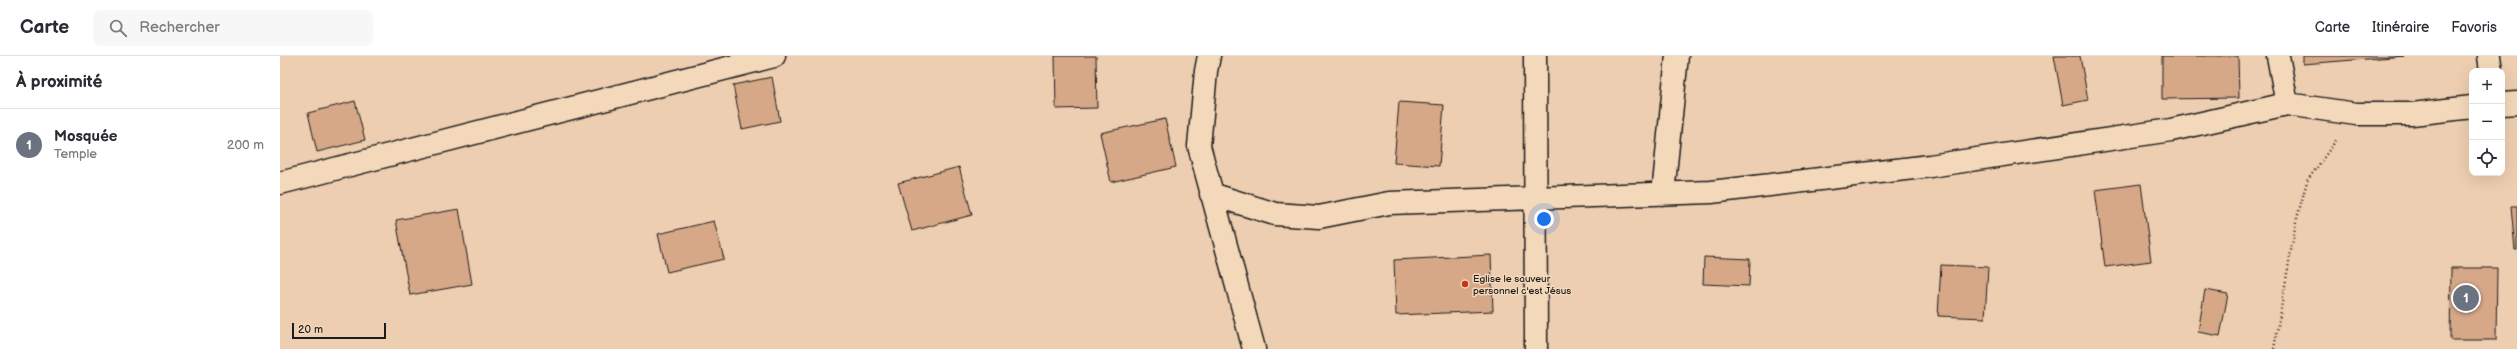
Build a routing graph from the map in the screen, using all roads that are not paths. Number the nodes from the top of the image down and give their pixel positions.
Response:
1 (774, 56) edge
2 (1209, 56) edge
3 (1535, 56) edge
4 (1676, 56) edge
5 (2278, 56) edge
6 (2489, 56) edge
7 (2491, 68) edge
8 (2517, 103) edge
9 (2287, 104) junction
10 (2505, 104) edge
11 (2469, 107) edge
12 (280, 183) edge
13 (1211, 194) junction
14 (1663, 194) junction
15 (1536, 199) junction
16 (1254, 349) edge
17 (1536, 349) edge

1 - 12 street
2 - 13 street
3 - 15 street
4 - 14 street
5 - 9 street
6 - 7 street
8 - 10 street
9 - 11 street
9 - 14 street
13 - 15 street
13 - 16 street
14 - 15 street
15 - 17 street

